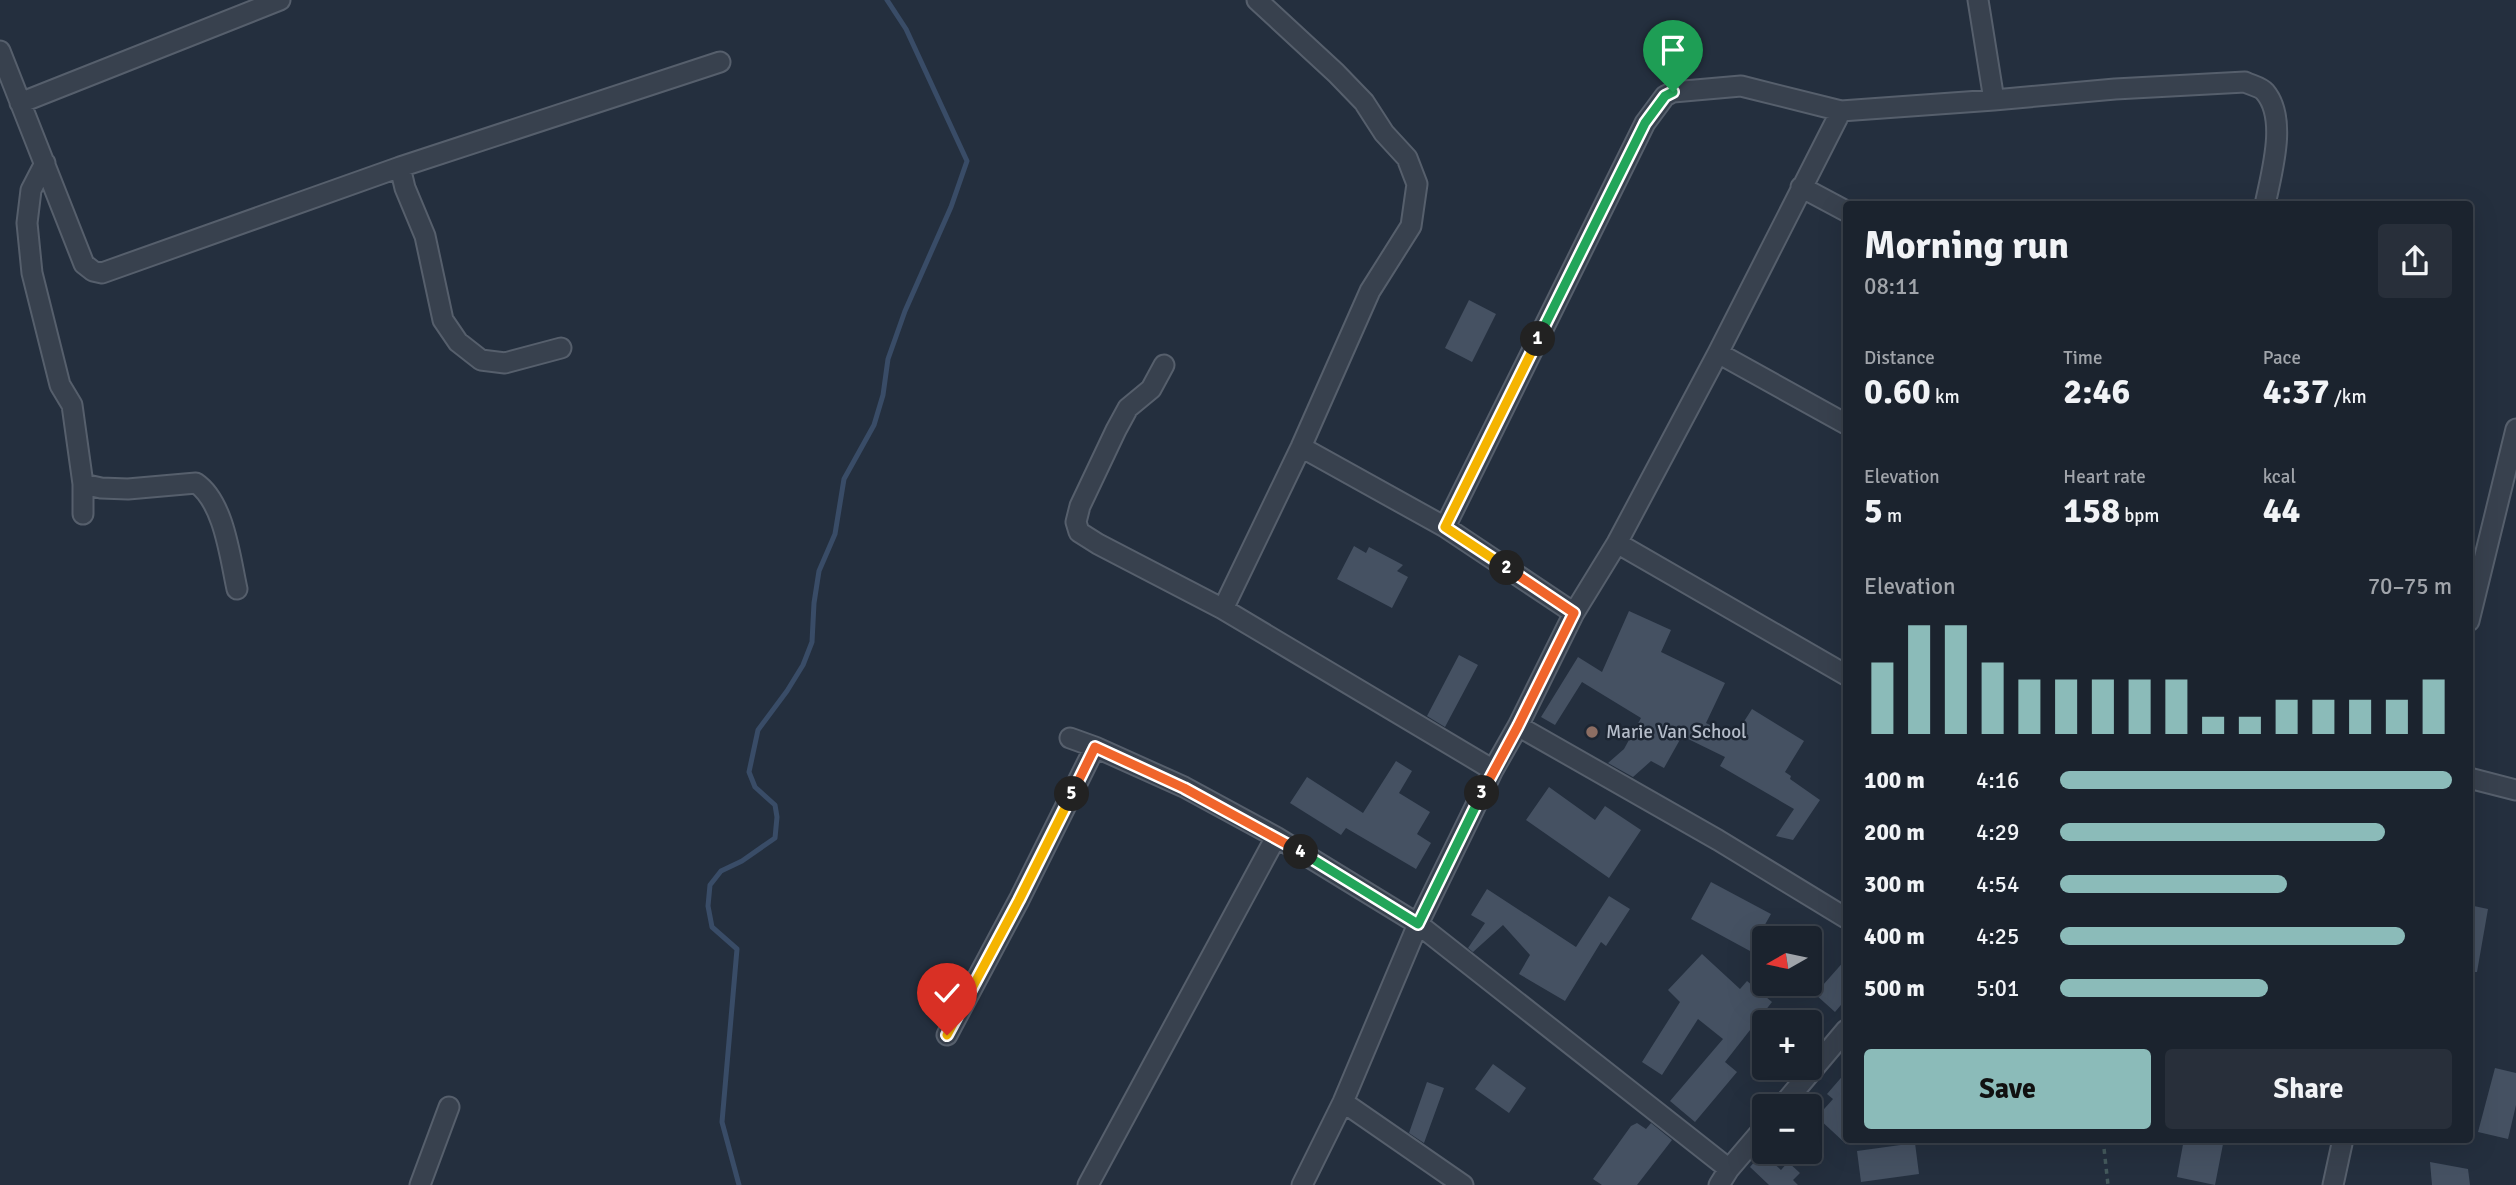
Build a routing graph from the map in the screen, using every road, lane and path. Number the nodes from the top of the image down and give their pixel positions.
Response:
1 (280, 0) edge
2 (1257, 0) edge
3 (1978, 0) edge
4 (0, 51) edge
5 (720, 62) dead end
6 (1994, 100) junction
7 (20, 103) junction
8 (1841, 111) junction
9 (45, 163) junction
10 (400, 167) junction
11 (1801, 187) junction
12 (2266, 201) edge
13 (1843, 209) edge
14 (561, 348) dead end
15 (1718, 354) junction
16 (1164, 365) dead end
17 (1843, 422) edge
18 (2516, 429) edge
19 (1301, 447) junction
20 (83, 484) junction
21 (83, 514) dead end
22 (1445, 527) junction
23 (1617, 543) junction
24 (237, 589) dead end
25 (2473, 605) edge
26 (1223, 608) junction
27 (1574, 613) junction
28 (1843, 673) edge
29 (1518, 726) junction
30 (1070, 738) dead end
31 (1095, 747) junction
32 (1493, 770) junction
33 (2473, 779) edge
34 (2516, 790) edge
35 (1276, 837) junction
36 (1843, 916) edge
37 (1418, 924) junction
38 (1843, 1034) edge
39 (947, 1035) dead end
40 (1792, 1094) edge
41 (1343, 1102) junction
42 (449, 1107) dead end
43 (1752, 1143) edge
44 (2103, 1143) edge
45 (2342, 1143) edge
46 (1724, 1177) edge
47 (420, 1185) edge
48 (1088, 1185) edge
49 (1302, 1185) edge
50 (1463, 1185) edge
51 (2108, 1185) edge
52 (2333, 1185) edge

1 - 7 street
2 - 19 street
3 - 6 street
4 - 7 street
5 - 10 street
6 - 8 street
6 - 12 street
7 - 9 street
8 - 11 street
8 - 22 street
9 - 10 street
9 - 20 street
10 - 14 street
11 - 13 street
11 - 15 street
15 - 17 street
15 - 23 street
16 - 26 street
18 - 25 street
19 - 22 street
19 - 26 street
20 - 21 street
20 - 24 street
22 - 27 street
23 - 27 street
23 - 28 street
26 - 32 street
27 - 29 street
29 - 32 street
29 - 36 street
30 - 31 street
31 - 35 street
31 - 39 street
32 - 37 street
33 - 34 street
35 - 37 street
35 - 48 street
37 - 41 street
37 - 46 street
38 - 40 street
41 - 49 street
41 - 50 street
42 - 47 street
43 - 46 street
44 - 51 path
45 - 52 street

